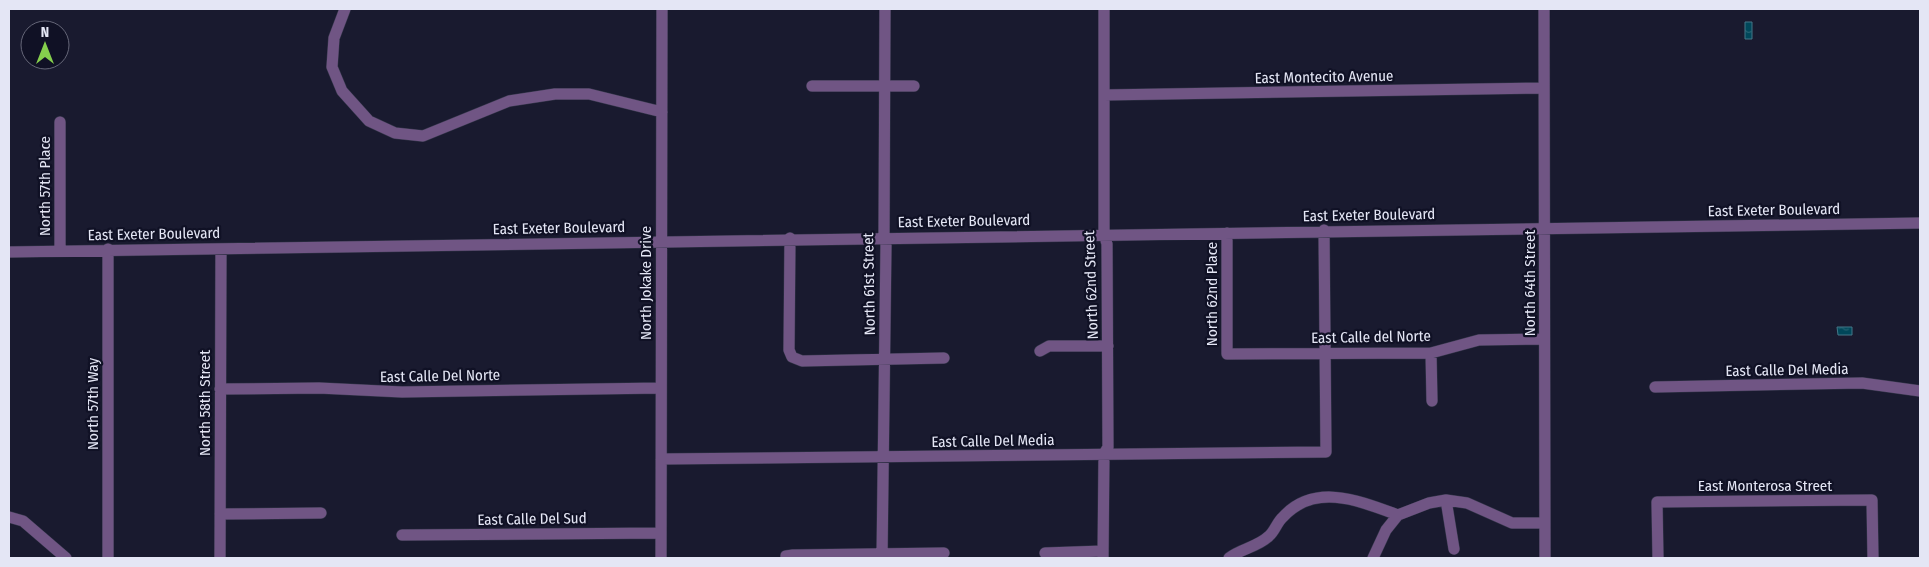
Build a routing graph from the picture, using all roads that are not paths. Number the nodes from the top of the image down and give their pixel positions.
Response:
1 (344, 9) edge
2 (662, 9) edge
3 (885, 9) edge
4 (1104, 9) edge
5 (1544, 9) edge
6 (812, 86) dead end
7 (883, 86) junction
8 (914, 86) dead end
9 (1544, 88) junction
10 (1104, 95) junction
11 (662, 112) junction
12 (60, 122) dead end
13 (1920, 223) edge
14 (1545, 229) junction
15 (1324, 230) junction
16 (1226, 233) junction
17 (1104, 234) junction
18 (884, 237) junction
19 (790, 238) junction
20 (662, 242) junction
21 (221, 249) junction
22 (60, 250) junction
23 (108, 250) junction
24 (9, 252) edge
25 (1544, 339) junction
26 (1108, 346) junction
27 (1040, 351) dead end
28 (1325, 353) junction
29 (1431, 353) junction
30 (1226, 354) joint
31 (944, 358) dead end
32 (885, 360) junction
33 (1655, 387) dead end
34 (220, 388) junction
35 (661, 388) junction
36 (1920, 391) edge
37 (1432, 401) dead end
38 (1104, 454) junction
39 (884, 457) junction
40 (661, 460) junction
41 (1446, 500) junction
42 (321, 513) dead end
43 (220, 514) junction
44 (1398, 515) junction
45 (9, 517) edge
46 (1545, 523) junction
47 (661, 533) junction
48 (402, 535) dead end
49 (1454, 549) dead end
50 (1045, 553) dead end
51 (944, 554) dead end
52 (1103, 555) edge
53 (882, 556) edge
54 (786, 557) edge
55 (66, 558) edge
56 (108, 558) edge
57 (220, 558) edge
58 (661, 558) edge
59 (1229, 558) edge
60 (1373, 558) edge
61 (1545, 558) edge
62 (1658, 558) edge
63 (1872, 558) edge

1 - 11 street
2 - 11 street, North Jokake Drive
3 - 7 street, North 61st Street
4 - 10 street, North 62nd Street
5 - 9 street, North 64th Street
6 - 7 street
7 - 8 street
7 - 18 street, North 61st Street
9 - 10 street, East Montecito Avenue
9 - 14 street, North 64th Street
10 - 17 street, North 62nd Street
11 - 20 street, North Jokake Drive
12 - 22 street, North 57th Place
13 - 14 street, East Exeter Boulevard
14 - 15 street, East Exeter Boulevard
14 - 25 street, North 64th Street
15 - 16 street, East Exeter Boulevard
15 - 28 street
16 - 17 street, East Exeter Boulevard
16 - 30 street, North 62nd Place
17 - 18 street, East Exeter Boulevard
17 - 26 street, North 62nd Street
18 - 19 street, East Exeter Boulevard
18 - 32 street, North 61st Street
19 - 20 street, East Exeter Boulevard
19 - 32 street
20 - 21 street, East Exeter Boulevard
20 - 35 street, North Jokake Drive
21 - 23 street, East Exeter Boulevard
21 - 34 street, North 58th Street
22 - 23 street, East Exeter Boulevard
22 - 24 street, East Exeter Boulevard
23 - 56 street, North 57th Way
25 - 29 street, East Calle del Norte
25 - 46 street, North 64th Street
26 - 27 street
26 - 38 street, North 62nd Street
28 - 29 street, East Calle del Norte
28 - 30 street, East Calle del Norte
28 - 38 street, East Calle Del Media
29 - 37 street
31 - 32 street
32 - 39 street, North 61st Street
33 - 36 street, East Calle Del Media
34 - 35 street, East Calle Del Norte
34 - 43 street, North 58th Street
35 - 40 street, North Jokake Drive
38 - 39 street, East Calle Del Media
38 - 52 street, North 62nd Street
39 - 40 street, East Calle Del Media
39 - 53 street, North 61st Street
40 - 47 street, North Jokake Drive
41 - 44 street
41 - 46 street
41 - 49 street
42 - 43 street
43 - 57 street, North 58th Street
44 - 59 street
44 - 60 street
45 - 55 street
46 - 61 street, North 64th Street
47 - 48 street, East Calle Del Sud
47 - 58 street, North Jokake Drive
50 - 52 street
51 - 53 street
53 - 54 street
62 - 63 street, East Monterosa Street

